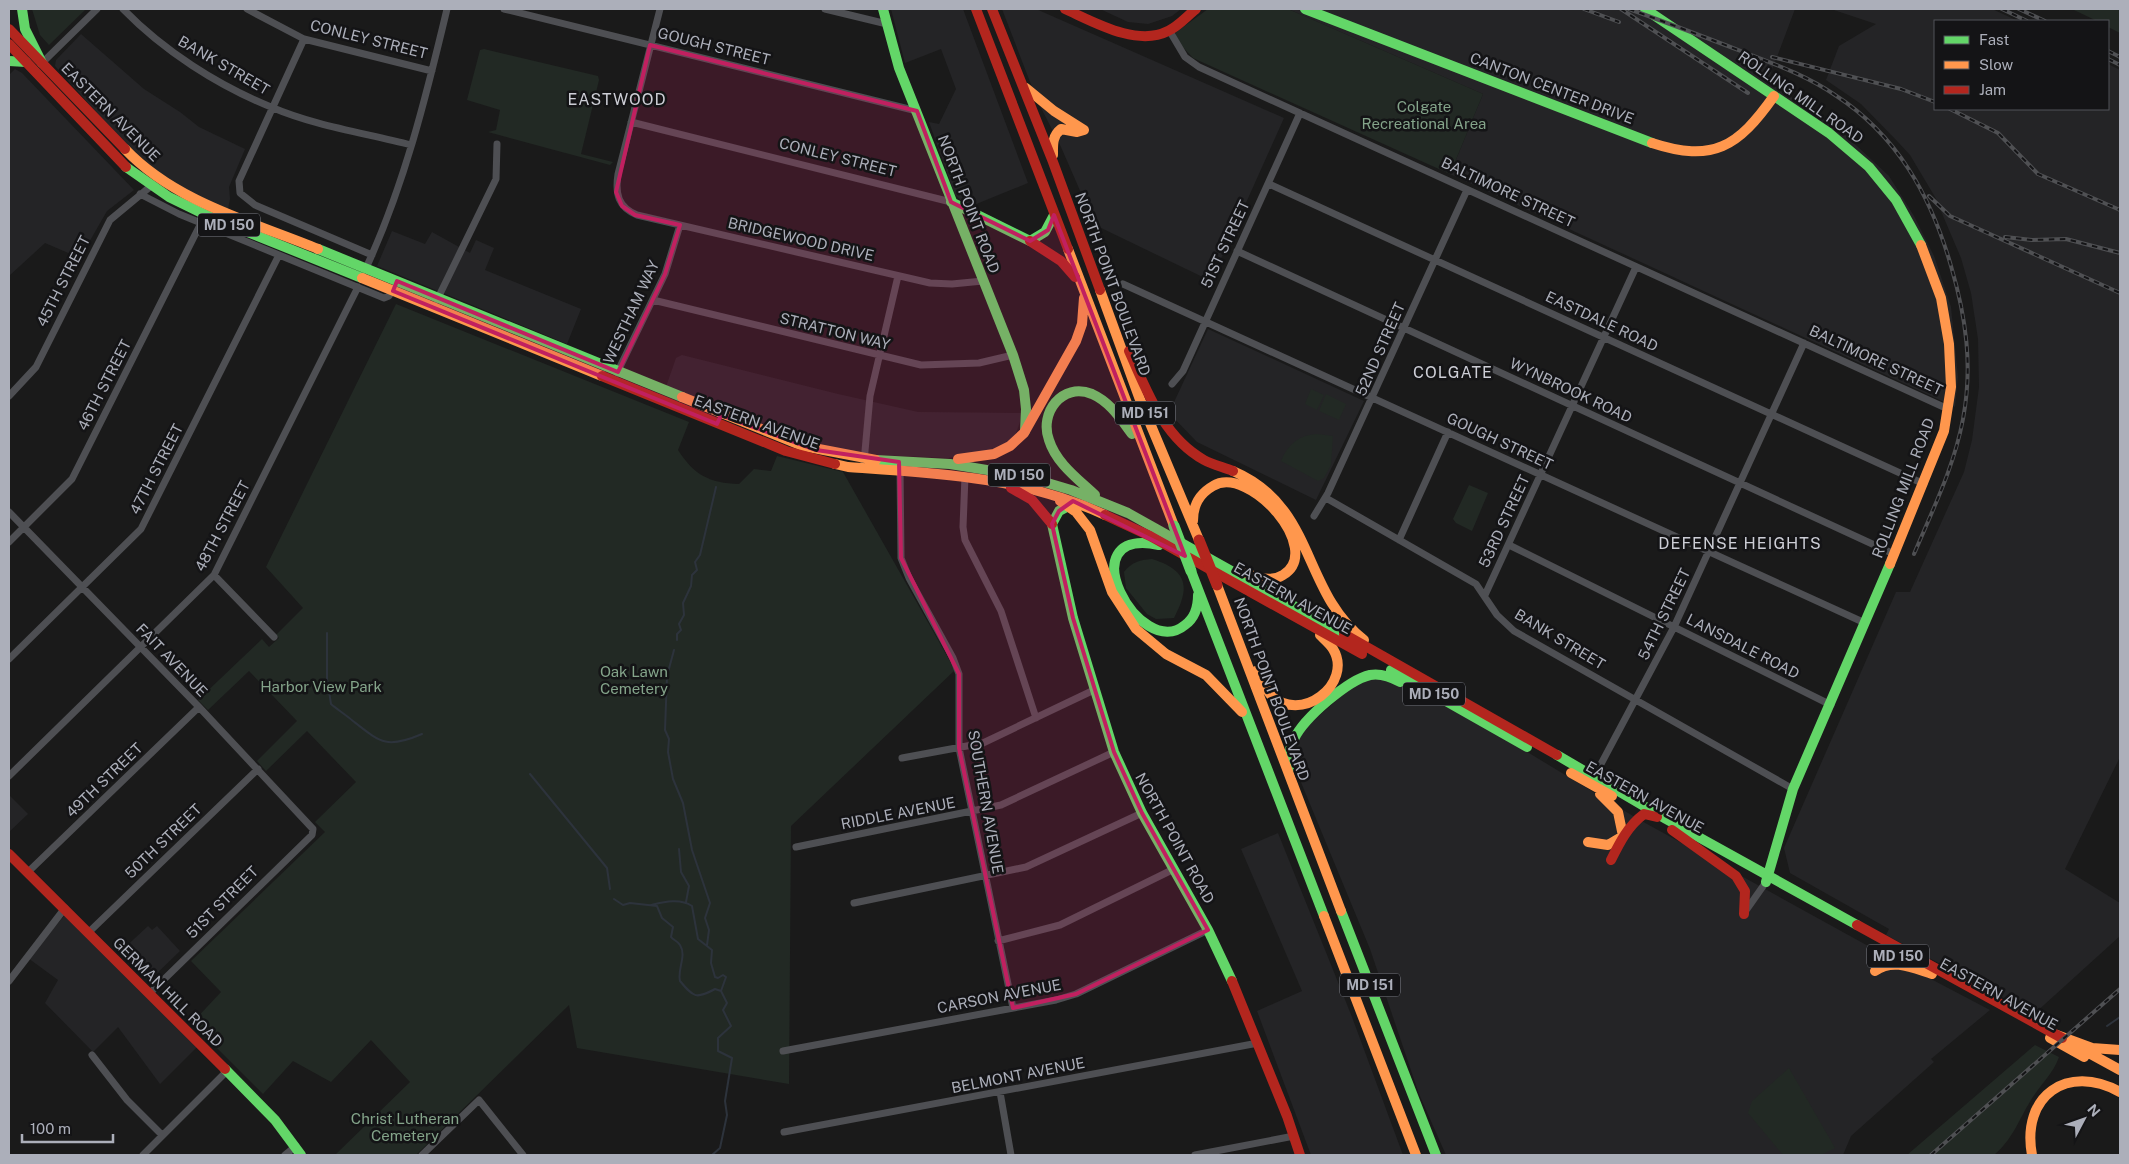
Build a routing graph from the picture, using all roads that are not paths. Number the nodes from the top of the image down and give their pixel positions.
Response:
1 (22, 9) edge
2 (97, 9) edge
3 (123, 9) edge
4 (247, 9) edge
5 (447, 9) edge
6 (504, 9) edge
7 (660, 9) edge
8 (825, 9) edge
9 (883, 9) edge
10 (976, 9) edge
11 (992, 9) edge
12 (1065, 9) edge
13 (1196, 9) edge
14 (1305, 9) edge
15 (1646, 9) edge
16 (887, 24) junction
17 (9, 29) edge
18 (1168, 30) junction
19 (304, 39) junction
20 (9, 44) edge
21 (650, 45) junction
22 (9, 61) edge
23 (26, 62) junction
24 (42, 64) junction
25 (432, 71) junction
26 (1022, 84) junction
27 (1774, 96) junction
28 (272, 108) junction
29 (916, 111) junction
30 (1300, 113) junction
31 (631, 122) junction
32 (497, 144) dead end
33 (411, 145) junction
34 (116, 157) junction
35 (1053, 162) junction
36 (151, 173) junction
37 (1268, 184) junction
38 (151, 186) junction
39 (1467, 190) junction
40 (140, 194) junction
41 (952, 202) junction
42 (206, 204) junction
43 (1054, 216) junction
44 (201, 223) junction
45 (680, 224) junction
46 (1030, 241) junction
47 (1237, 252) junction
48 (372, 254) junction
49 (278, 255) junction
50 (1435, 259) junction
51 (1636, 267) junction
52 (898, 276) junction
53 (362, 278) junction
54 (983, 281) junction
55 (1123, 284) dead end
56 (395, 286) junction
57 (1083, 289) junction
58 (1100, 290) junction
59 (653, 300) junction
60 (436, 303) junction
61 (1205, 321) junction
62 (1404, 328) junction
63 (1604, 337) junction
64 (1804, 344) junction
65 (1013, 355) junction
66 (880, 356) junction
67 (615, 377) junction
68 (1172, 384) dead end
69 (9, 395) edge
70 (1372, 398) junction
71 (1572, 406) junction
72 (1948, 409) junction
73 (1772, 413) junction
74 (1448, 432) junction
75 (1024, 433) junction
76 (929, 462) junction
77 (864, 464) junction
78 (900, 466) junction
79 (1541, 475) junction
80 (965, 476) junction
81 (1154, 476) junction
82 (994, 480) junction
83 (1740, 483) junction
84 (1924, 484) junction
85 (1048, 493) junction
86 (1326, 498) junction
87 (1106, 503) junction
88 (1079, 504) junction
89 (1067, 506) junction
90 (9, 512) edge
91 (1314, 516) dead end
92 (1052, 524) junction
93 (23, 528) junction
94 (1198, 538) junction
95 (1399, 540) junction
96 (9, 542) edge
97 (1509, 545) junction
98 (1183, 549) junction
99 (1709, 551) junction
100 (1894, 554) junction
101 (214, 575) junction
102 (82, 587) junction
103 (1197, 589) junction
104 (1485, 595) junction
105 (1275, 606) junction
106 (1865, 623) junction
107 (1674, 627) junction
108 (274, 637) dead end
109 (1239, 645) junction
110 (141, 648) junction
111 (1384, 657) junction
112 (9, 659) edge
113 (1094, 690) junction
114 (1440, 697) junction
115 (1636, 700) junction
116 (1831, 705) junction
117 (199, 707) junction
118 (1036, 718) junction
119 (1249, 722) junction
120 (960, 748) junction
121 (1114, 752) junction
122 (902, 758) dead end
123 (258, 769) junction
124 (9, 776) edge
125 (1289, 779) junction
126 (1592, 781) junction
127 (1792, 789) junction
128 (972, 812) junction
129 (1142, 813) junction
130 (1644, 814) junction
131 (1666, 819) junction
132 (313, 829) joint
133 (1672, 830) junction
134 (1623, 836) junction
135 (1588, 842) dead end
136 (796, 846) dead end
137 (9, 854) edge
138 (1611, 860) dead end
139 (1174, 869) junction
140 (28, 872) junction
141 (985, 877) junction
142 (1767, 879) junction
143 (854, 902) dead end
144 (65, 908) junction
145 (1744, 914) joint
146 (1208, 930) junction
147 (88, 933) junction
148 (998, 941) junction
149 (1876, 971) dead end
150 (1932, 974) junction
151 (9, 980) edge
152 (149, 994) junction
153 (1014, 1008) junction
154 (2054, 1034) junction
155 (1258, 1044) junction
156 (2120, 1050) edge
157 (784, 1052) dead end
158 (92, 1055) dead end
159 (2120, 1070) edge
160 (227, 1071) junction
161 (2120, 1078) edge
162 (1000, 1092) junction
163 (2120, 1092) edge
164 (784, 1132) dead end
165 (162, 1135) junction
166 (1294, 1136) junction
167 (299, 1151) edge
168 (143, 1155) edge
169 (284, 1155) edge
170 (422, 1155) edge
171 (522, 1155) edge
172 (1011, 1155) edge
173 (1195, 1155) edge
174 (1300, 1155) edge
175 (1416, 1155) edge
176 (1436, 1155) edge
177 (2032, 1155) edge

1 - 24 main road
2 - 24 street
3 - 28 street, BANK STREET
4 - 19 street, CONLEY STREET
5 - 25 street, 48TH STREET
6 - 21 street, GOUGH STREET
7 - 21 street
8 - 16 street
9 - 16 main road, NORTH POINT ROAD
10 - 43 main road, NORTH POINT BOULEVARD / MD 151
11 - 26 main road, NORTH POINT BOULEVARD / MD 151
12 - 18 main road
13 - 18 main road
14 - 27 main road, CANTON CENTER DRIVE
15 - 27 main road, ROLLING MILL ROAD
16 - 29 main road, NORTH POINT ROAD
17 - 24 main road, EASTERN AVENUE / MD 150
18 - 30 street, BALTIMORE STREET
19 - 25 street, CONLEY STREET
19 - 28 street
20 - 23 main road, EASTERN AVENUE / MD 150
21 - 29 street, GOUGH STREET
21 - 31 street
22 - 23 main road
23 - 34 main road, EASTERN AVENUE / MD 150
24 - 36 main road, EASTERN AVENUE / MD 150
25 - 33 street, 48TH STREET
26 - 35 main road, NORTH POINT BOULEVARD / MD 151
26 - 35 main road
27 - 72 main road, ROLLING MILL ROAD
28 - 33 street, BANK STREET
28 - 48 street
29 - 41 main road, NORTH POINT ROAD
30 - 37 street, 51ST STREET
30 - 39 street, BALTIMORE STREET
31 - 41 street, CONLEY STREET
31 - 45 street, BRIDGEWOOD DRIVE
32 - 60 street
33 - 48 street, 48TH STREET
34 - 36 main road
34 - 38 main road, EASTERN AVENUE / MD 150
35 - 58 main road, NORTH POINT BOULEVARD / MD 151
36 - 42 main road, EASTERN AVENUE / MD 150
37 - 47 street, 51ST STREET
37 - 50 street, EASTDALE ROAD
38 - 40 street, 45TH STREET
38 - 42 main road
38 - 53 main road, EASTERN AVENUE / MD 150
39 - 50 street, 52ND STREET
39 - 51 street, BALTIMORE STREET
40 - 44 street, EASTERN AVENUE
40 - 69 street, 45TH STREET
41 - 46 main road, CONLEY STREET
41 - 54 main road, NORTH POINT ROAD
42 - 53 main road, EASTERN AVENUE / MD 150
43 - 46 main road
43 - 57 main road, NORTH POINT BOULEVARD / MD 151
44 - 49 street, EASTERN AVENUE
44 - 93 street, 46TH STREET
45 - 52 street, BRIDGEWOOD DRIVE
45 - 59 street, WESTHAM WAY
46 - 57 main road, CONLEY STREET
47 - 61 street, 51ST STREET
47 - 62 street, WYNBROOK ROAD
48 - 53 street, 48TH STREET
49 - 53 street, EASTERN AVENUE
49 - 102 street, 47TH STREET
50 - 62 street, 52ND STREET
50 - 63 street, EASTDALE ROAD
51 - 63 street, 53RD STREET
51 - 64 street, BALTIMORE STREET
52 - 54 street, BRIDGEWOOD DRIVE
52 - 66 street
53 - 56 main road, EASTERN AVENUE / MD 150
53 - 56 street, EASTERN AVENUE
53 - 101 street, 48TH STREET
54 - 65 main road, NORTH POINT ROAD
55 - 61 street, GOUGH STREET
56 - 60 main road, EASTERN AVENUE / MD 150
57 - 75 main road
57 - 81 main road, NORTH POINT BOULEVARD / MD 151
58 - 94 main road, NORTH POINT BOULEVARD / MD 151
58 - 111 main road
59 - 66 street, STRATTON WAY
59 - 67 street, WESTHAM WAY
60 - 67 main road, EASTERN AVENUE / MD 150
61 - 68 street, 51ST STREET
61 - 70 street, GOUGH STREET
62 - 70 street, 52ND STREET
62 - 71 street, WYNBROOK ROAD
63 - 71 street, 53RD STREET
63 - 73 street, EASTDALE ROAD
64 - 72 street, BALTIMORE STREET
64 - 73 street, 54TH STREET
65 - 66 street, STRATTON WAY
65 - 75 main road, NORTH POINT ROAD
66 - 77 street
67 - 77 main road, EASTERN AVENUE / MD 150
70 - 74 street, GOUGH STREET
70 - 86 street, 52ND STREET
71 - 79 street, 53RD STREET
71 - 83 street, WYNBROOK ROAD
72 - 84 main road, ROLLING MILL ROAD
73 - 83 street, 54TH STREET
73 - 84 street, EASTDALE ROAD
74 - 79 street, GOUGH STREET
74 - 95 street
75 - 76 main road
76 - 78 main road, EASTERN AVENUE / MD 150
76 - 87 main road, EASTERN AVENUE / MD 150
77 - 78 main road, EASTERN AVENUE / MD 150
78 - 80 main road, EASTERN AVENUE / MD 150
78 - 120 street, SOUTHERN AVENUE
79 - 97 street, 53RD STREET
79 - 99 street, GOUGH STREET
80 - 82 main road, EASTERN AVENUE / MD 150
80 - 118 street
81 - 87 main road
81 - 103 main road, NORTH POINT BOULEVARD / MD 151, bridge
82 - 85 main road, EASTERN AVENUE / MD 150
82 - 92 main road
83 - 99 street, 54TH STREET
83 - 100 street, WYNBROOK ROAD
84 - 100 main road, ROLLING MILL ROAD
85 - 88 main road, EASTERN AVENUE / MD 150
85 - 89 main road
86 - 91 street, 52ND STREET
86 - 95 street, BANK STREET
87 - 98 main road, EASTERN AVENUE / MD 150
88 - 89 main road
88 - 98 main road, EASTERN AVENUE / MD 150
89 - 92 main road
89 - 119 main road
90 - 93 street, FAIT AVENUE
92 - 113 main road, NORTH POINT ROAD
93 - 96 street, 46TH STREET
93 - 102 street, FAIT AVENUE
94 - 98 main road
94 - 109 main road, NORTH POINT BOULEVARD / MD 151, bridge
95 - 104 street, BANK STREET
97 - 104 street, 53RD STREET
97 - 107 street, LANSDALE ROAD
98 - 103 main road
98 - 105 main road, EASTERN AVENUE / MD 150
98 - 111 main road, EASTERN AVENUE / MD 150
99 - 106 street, GOUGH STREET
99 - 107 street, 54TH STREET
100 - 106 main road, ROLLING MILL ROAD
101 - 108 street
101 - 110 street, 48TH STREET
102 - 110 street, FAIT AVENUE
102 - 112 street, 47TH STREET
103 - 119 main road, NORTH POINT BOULEVARD / MD 151
104 - 115 street, BANK STREET
105 - 109 main road
105 - 114 main road, EASTERN AVENUE / MD 150
106 - 116 main road, ROLLING MILL ROAD
107 - 115 street, 54TH STREET
107 - 116 street, LANSDALE ROAD
109 - 125 main road, NORTH POINT BOULEVARD / MD 151
110 - 117 street, FAIT AVENUE
110 - 124 street, 48TH STREET
111 - 126 main road, EASTERN AVENUE / MD 150
113 - 118 street
113 - 121 main road, NORTH POINT ROAD
114 - 125 main road
114 - 126 main road, EASTERN AVENUE / MD 150
115 - 126 street, 54TH STREET
115 - 127 street, BANK STREET
116 - 127 main road, ROLLING MILL ROAD
117 - 123 street, FAIT AVENUE
117 - 140 street, 49TH STREET
118 - 120 street
119 - 175 main road, NORTH POINT BOULEVARD / MD 151
120 - 122 street
120 - 128 street, SOUTHERN AVENUE
121 - 128 street, RIDDLE AVENUE
121 - 129 main road, NORTH POINT ROAD
123 - 132 street, FAIT AVENUE
123 - 147 street, 50TH STREET
125 - 176 main road, NORTH POINT BOULEVARD / MD 151
126 - 130 main road, EASTERN AVENUE / MD 150
126 - 131 main road, EASTERN AVENUE / MD 150
126 - 134 main road
127 - 142 main road, ROLLING MILL ROAD
128 - 136 street, RIDDLE AVENUE
128 - 141 street, SOUTHERN AVENUE
129 - 139 main road, NORTH POINT ROAD
129 - 141 street
130 - 131 main road
130 - 133 main road, EASTERN AVENUE / MD 150
130 - 134 main road
131 - 142 main road, EASTERN AVENUE / MD 150
132 - 152 street, 51ST STREET
133 - 142 main road, EASTERN AVENUE / MD 150
133 - 145 main road
134 - 135 main road
134 - 138 main road
137 - 140 main road, GERMAN HILL ROAD
139 - 146 main road, NORTH POINT ROAD
139 - 148 street
140 - 144 main road, GERMAN HILL ROAD
141 - 143 street
141 - 148 street, SOUTHERN AVENUE
142 - 145 street
142 - 150 main road, EASTERN AVENUE / MD 150
142 - 154 main road, EASTERN AVENUE / MD 150
144 - 147 main road, GERMAN HILL ROAD
144 - 151 street
146 - 153 street, CARSON AVENUE
146 - 155 main road, NORTH POINT ROAD
147 - 152 main road, GERMAN HILL ROAD
148 - 153 street, SOUTHERN AVENUE
149 - 150 main road
150 - 161 main road, EASTERN AVENUE / MD 150
152 - 160 main road, GERMAN HILL ROAD
153 - 157 street, CARSON AVENUE
154 - 156 main road
154 - 159 main road, EASTERN AVENUE / MD 150
155 - 162 street, BELMONT AVENUE
155 - 166 main road, NORTH POINT ROAD
158 - 165 street
160 - 165 street
160 - 167 main road, GERMAN HILL ROAD
162 - 164 street, BELMONT AVENUE
162 - 172 street
163 - 177 main road
165 - 168 street
166 - 173 street
166 - 174 main road, NORTH POINT ROAD
167 - 169 street
170 - 171 street

